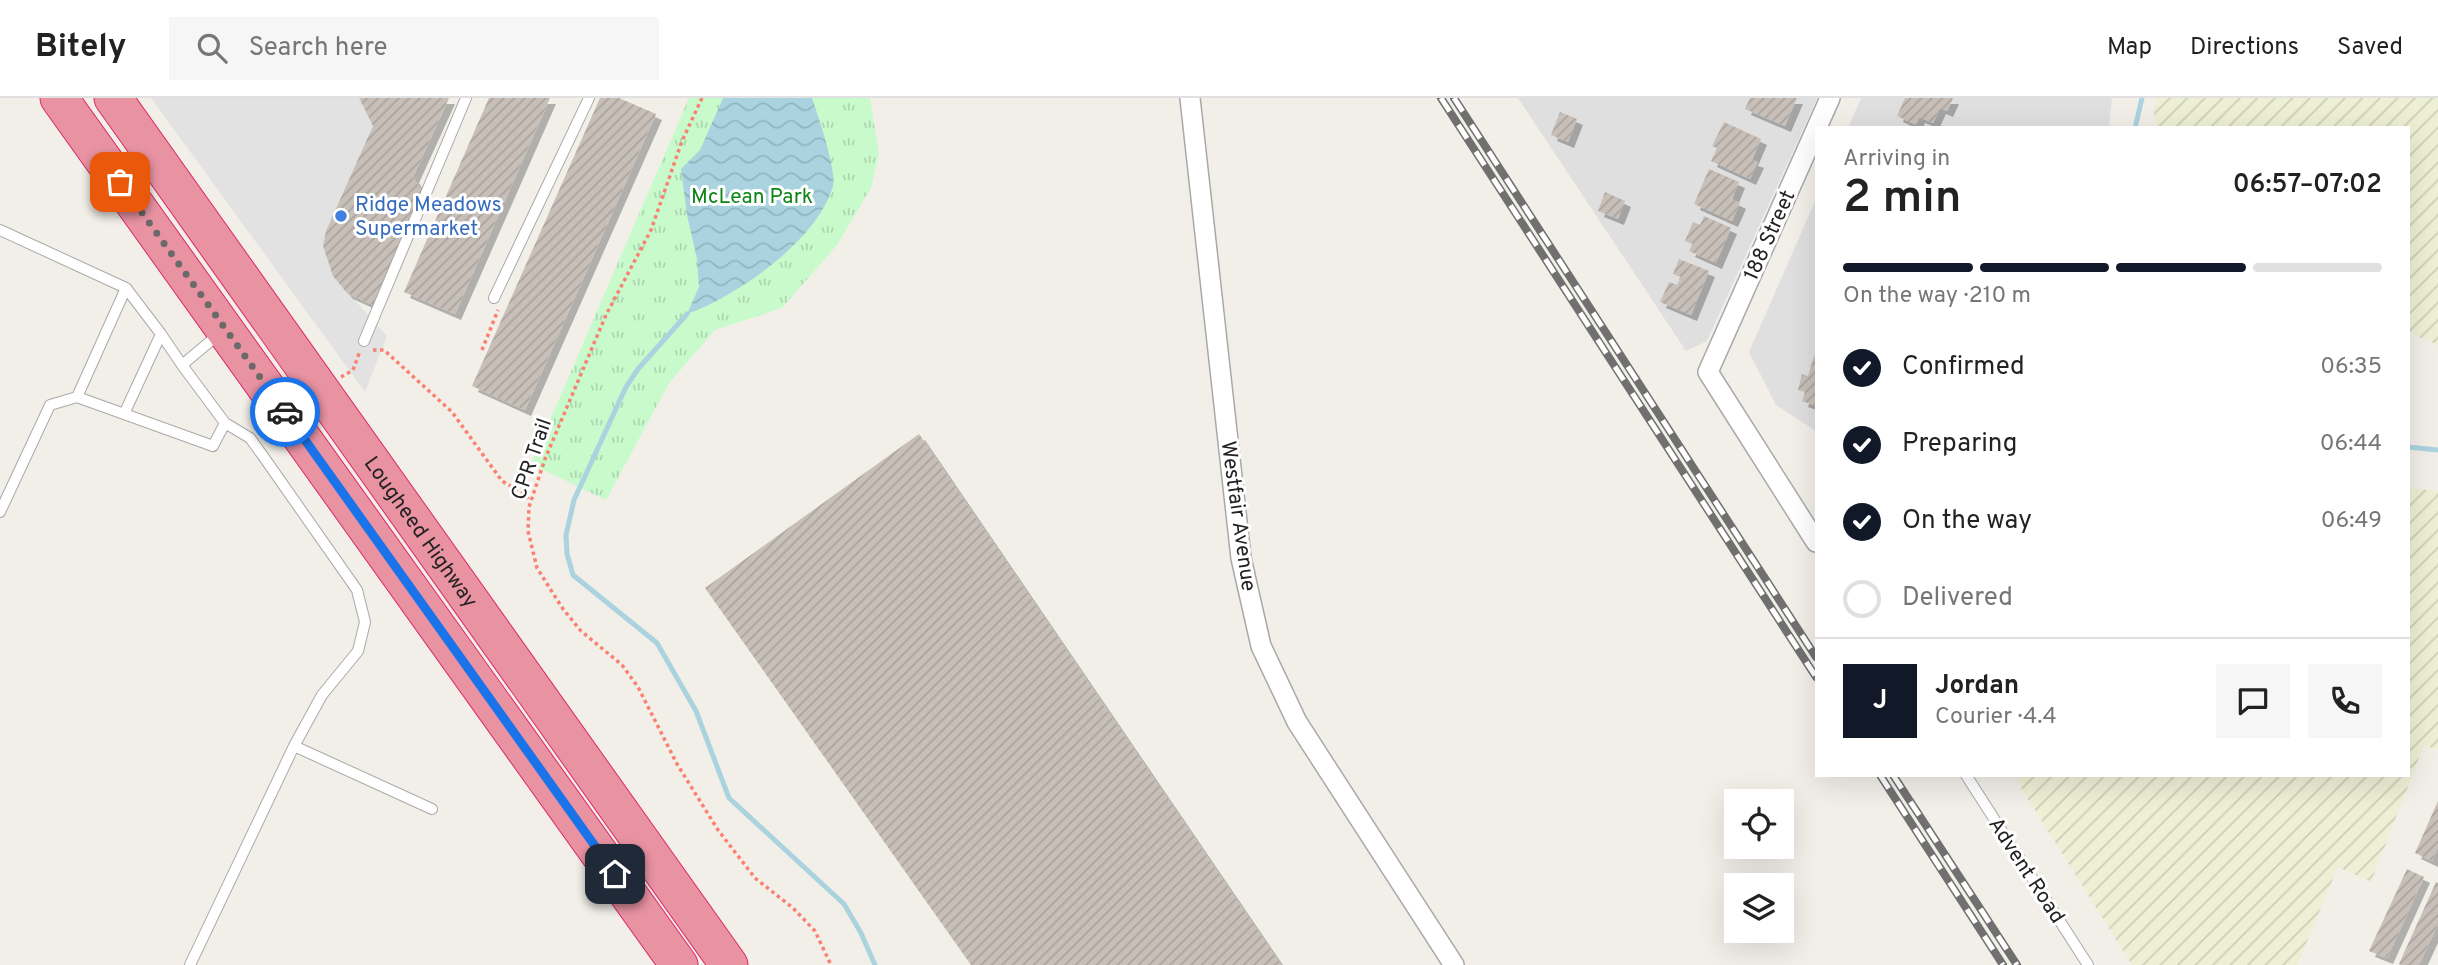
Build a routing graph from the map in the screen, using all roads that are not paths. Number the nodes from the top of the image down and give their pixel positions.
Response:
1 (59, 98) edge
2 (466, 98) edge
3 (589, 98) edge
4 (1190, 98) edge
5 (1830, 98) edge
6 (123, 106) edge
7 (1818, 126) edge
8 (1815, 132) edge
9 (0, 230) edge
10 (126, 288) junction
11 (494, 298) road end
12 (226, 328) junction
13 (162, 334) junction
14 (367, 346) road end
15 (182, 365) junction
16 (77, 397) junction
17 (124, 414) junction
18 (225, 424) junction
19 (0, 512) edge
20 (1815, 540) edge
21 (293, 746) junction
22 (1967, 777) edge
23 (432, 808) dead end
24 (190, 965) edge
25 (680, 965) edge
26 (729, 965) edge
27 (1454, 965) edge
28 (2088, 965) edge

1 - 12 highway, Lougheed Highway
2 - 14 lane
3 - 11 lane
4 - 27 street, Westfair Avenue
5 - 7 street, 188 Street
6 - 26 highway, Lougheed Highway
8 - 20 street, 188 Street
9 - 10 lane
10 - 13 lane
10 - 16 lane
12 - 15 lane
12 - 25 highway, Lougheed Highway
13 - 15 lane
13 - 17 lane
15 - 18 lane
16 - 17 lane
16 - 19 lane
17 - 18 lane
18 - 21 lane
21 - 23 lane
21 - 24 lane
22 - 28 lane, Advent Road

